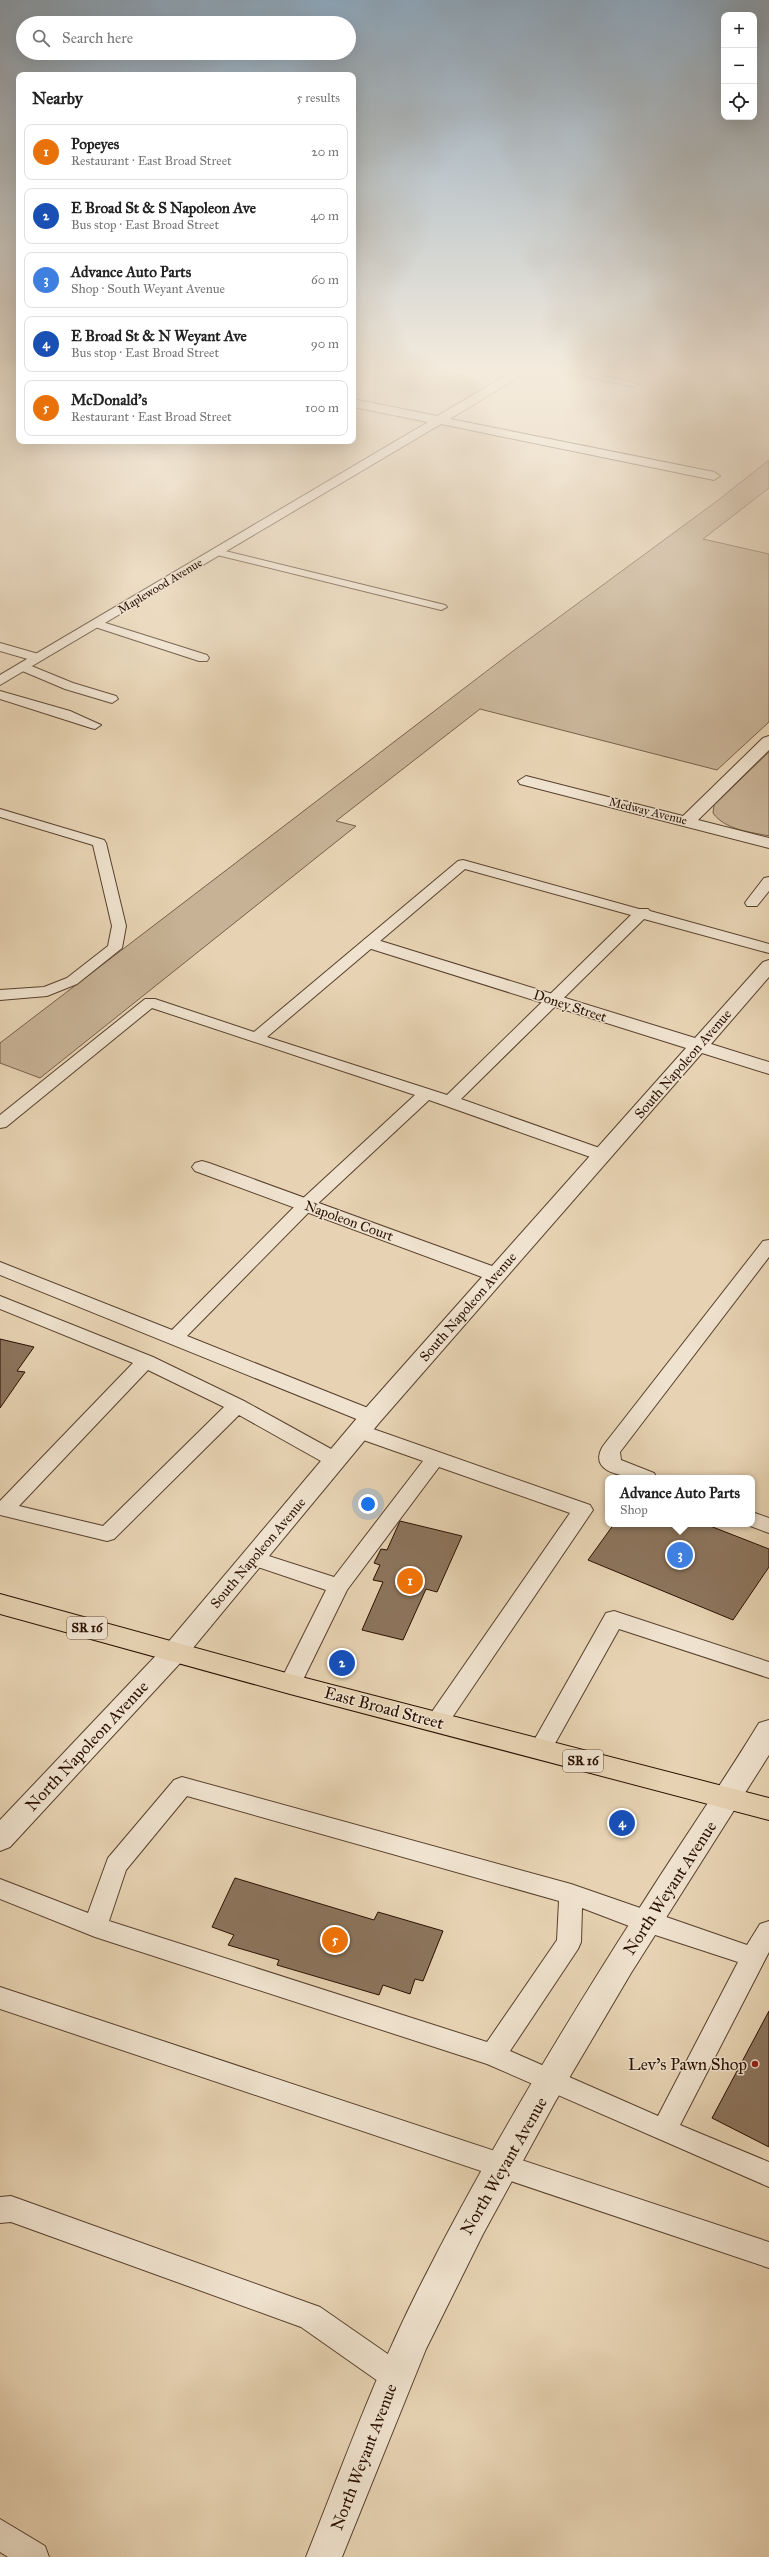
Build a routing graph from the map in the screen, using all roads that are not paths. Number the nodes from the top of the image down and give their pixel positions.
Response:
1 (325, 487) edge
2 (217, 552) junction
3 (440, 607) dead end
4 (96, 624) junction
5 (0, 647) edge
6 (38, 658) junction
7 (203, 658) dead end
8 (24, 667) junction
9 (0, 681) edge
10 (0, 695) edge
11 (112, 699) dead end
12 (94, 726) dead end
13 (769, 741) edge
14 (526, 781) dead end
15 (0, 813) edge
16 (688, 821) junction
17 (769, 843) edge
18 (769, 881) edge
19 (752, 903) dead end
20 (643, 912) junction
21 (371, 943) junction
22 (769, 949) edge
23 (769, 966) edge
24 (0, 994) edge
25 (552, 1000) junction
26 (256, 1038) junction
27 (698, 1047) junction
28 (769, 1068) edge
29 (426, 1094) junction
30 (450, 1102) junction
31 (0, 1123) edge
32 (602, 1155) junction
33 (202, 1167) dead end
34 (306, 1205) junction
35 (769, 1245) edge
36 (0, 1268) edge
37 (496, 1275) junction
38 (0, 1302) edge
39 (175, 1338) junction
40 (146, 1361) junction
41 (238, 1406) junction
42 (365, 1424) junction
43 (436, 1456) junction
44 (335, 1460) junction
45 (639, 1475) edge
46 (2, 1508) edge
47 (755, 1520) edge
48 (769, 1526) edge
49 (253, 1558) junction
50 (338, 1586) junction
51 (0, 1604) edge
52 (174, 1652) junction
53 (769, 1670) edge
54 (290, 1684) junction
55 (437, 1722) junction
56 (769, 1731) edge
57 (540, 1750) junction
58 (729, 1798) junction
59 (769, 1809) edge
60 (0, 1840) edge
61 (0, 1889) edge
62 (571, 1894) junction
63 (646, 1922) junction
64 (95, 1927) junction
65 (769, 1931) edge
66 (753, 1957) junction
67 (0, 1998) edge
68 (493, 2055) junction
69 (552, 2082) junction
70 (664, 2130) junction
71 (502, 2167) junction
72 (769, 2175) edge
73 (0, 2210) edge
74 (769, 2255) edge
75 (395, 2376) junction
76 (0, 2534) edge
77 (34, 2557) edge
78 (324, 2557) edge

1 - 2 street, Maplewood Avenue
2 - 3 lane
2 - 4 street, Maplewood Avenue
4 - 6 street, Maplewood Avenue
4 - 7 lane
5 - 6 lane
6 - 8 street, Maplewood Avenue
8 - 9 street, Maplewood Avenue
8 - 11 lane
10 - 12 lane
13 - 16 street
14 - 16 street, Medway Avenue
15 - 24 lane
16 - 17 street, Medway Avenue
18 - 19 lane
20 - 21 lane
20 - 22 lane
20 - 25 lane
21 - 25 street, Doney Street
21 - 26 lane
23 - 27 street, South Napoleon Avenue
25 - 27 street, Doney Street
25 - 30 lane
26 - 29 lane
26 - 31 lane
27 - 28 street, Doney Street
27 - 32 street, South Napoleon Avenue
29 - 30 lane
29 - 34 lane
30 - 32 lane
32 - 37 street, South Napoleon Avenue
33 - 34 street, Napoleon Court
34 - 37 street, Napoleon Court
34 - 39 lane
35 - 45 lane
36 - 39 lane
37 - 42 street, South Napoleon Avenue
38 - 40 lane
39 - 42 lane
40 - 41 lane
40 - 46 lane
41 - 44 lane
41 - 46 lane
42 - 43 lane
42 - 44 street, South Napoleon Avenue
43 - 50 lane
43 - 55 lane
44 - 49 street, South Napoleon Avenue
47 - 48 lane
49 - 50 lane
49 - 52 street, South Napoleon Avenue
50 - 54 lane
51 - 52 main road, East Broad Street / SR 16
52 - 54 main road, East Broad Street / SR 16
52 - 60 street, North Napoleon Avenue
53 - 57 lane
54 - 55 main road, East Broad Street / SR 16
55 - 57 main road, East Broad Street / SR 16
56 - 58 street, North Weyant Avenue
57 - 58 main road, East Broad Street / SR 16
58 - 59 main road, East Broad Street / SR 16
58 - 63 street, North Weyant Avenue
61 - 64 lane
62 - 63 lane
62 - 64 lane
62 - 68 lane
63 - 66 lane
63 - 69 street, North Weyant Avenue
64 - 68 lane
65 - 66 lane
66 - 70 lane
67 - 71 lane
68 - 69 lane
69 - 70 lane
69 - 71 street, North Weyant Avenue
70 - 72 lane
71 - 74 lane
71 - 75 street, North Weyant Avenue
73 - 75 lane
75 - 78 street, North Weyant Avenue
76 - 77 lane

